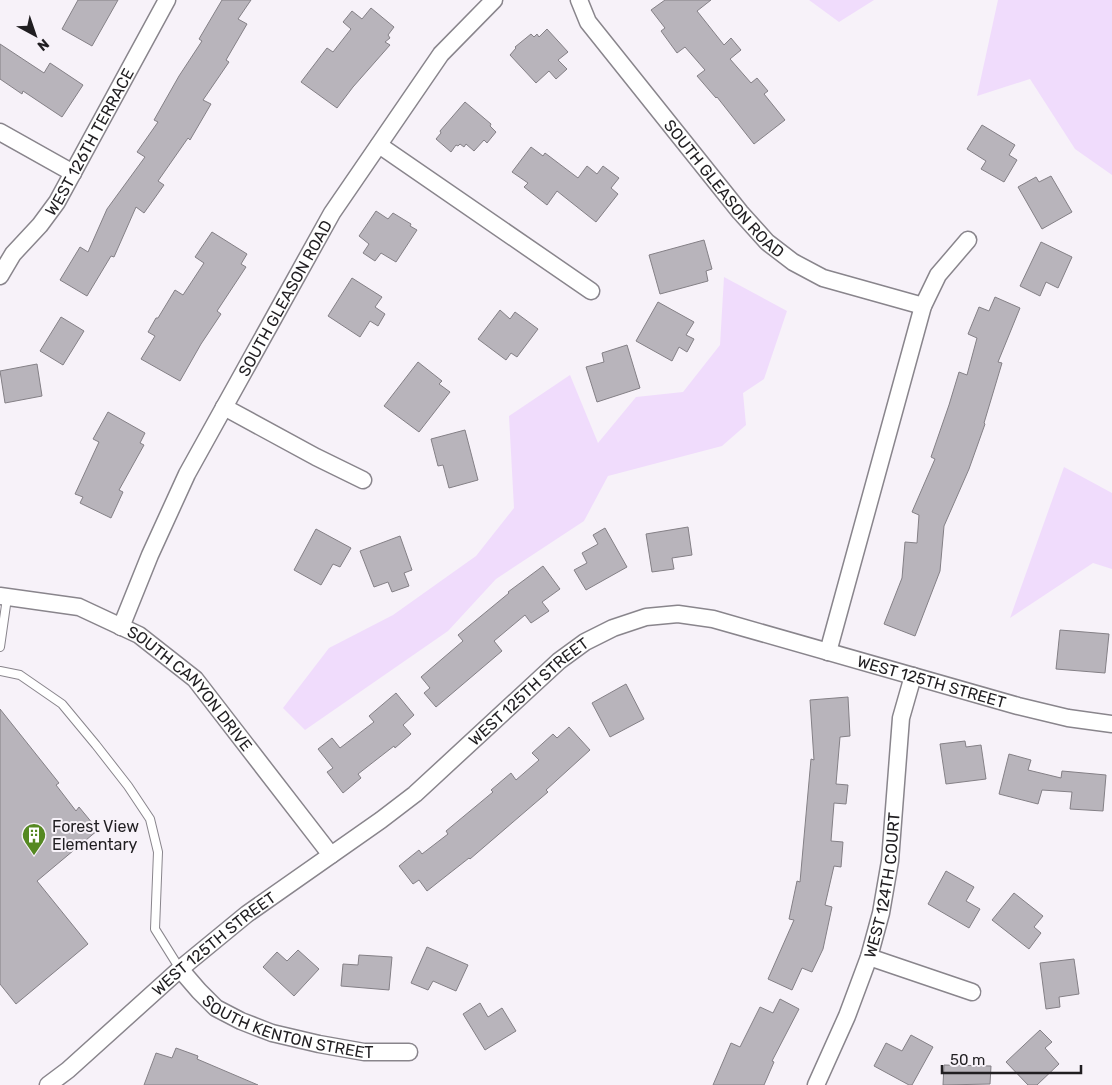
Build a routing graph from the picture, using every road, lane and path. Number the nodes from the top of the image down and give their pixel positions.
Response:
1 (167, 0) edge
2 (494, 0) edge
3 (579, 0) edge
4 (0, 132) edge
5 (379, 145) junction
6 (73, 173) junction
7 (968, 240) dead end
8 (0, 276) edge
9 (591, 291) dead end
10 (923, 306) junction
11 (224, 407) junction
12 (363, 480) dead end
13 (4, 597) edge
14 (121, 627) junction
15 (0, 647) edge
16 (828, 652) junction
17 (0, 672) edge
18 (913, 676) junction
19 (1112, 724) edge
20 (332, 854) junction
21 (869, 957) junction
22 (180, 969) junction
23 (972, 992) dead end
24 (409, 1052) dead end
25 (48, 1085) edge
26 (816, 1085) edge

1 - 6 street, WEST 126TH TERRACE
2 - 5 street, SOUTH GLEASON ROAD
3 - 10 street, SOUTH GLEASON ROAD
4 - 6 street
5 - 9 street
5 - 11 street, SOUTH GLEASON ROAD
6 - 8 street, WEST 126TH TERRACE
7 - 10 street
10 - 16 street
11 - 12 street
11 - 14 street, SOUTH GLEASON ROAD
13 - 14 street, SOUTH CANYON DRIVE
13 - 15 lane
14 - 20 street, SOUTH CANYON DRIVE
16 - 18 street, WEST 125TH STREET
16 - 20 street, WEST 125TH STREET
17 - 22 lane
18 - 19 street, WEST 125TH STREET
18 - 21 street, WEST 124TH COURT
20 - 22 street, WEST 125TH STREET
21 - 23 street
21 - 26 street, WEST 124TH COURT
22 - 24 street, SOUTH KENTON STREET
22 - 25 street, WEST 125TH STREET

